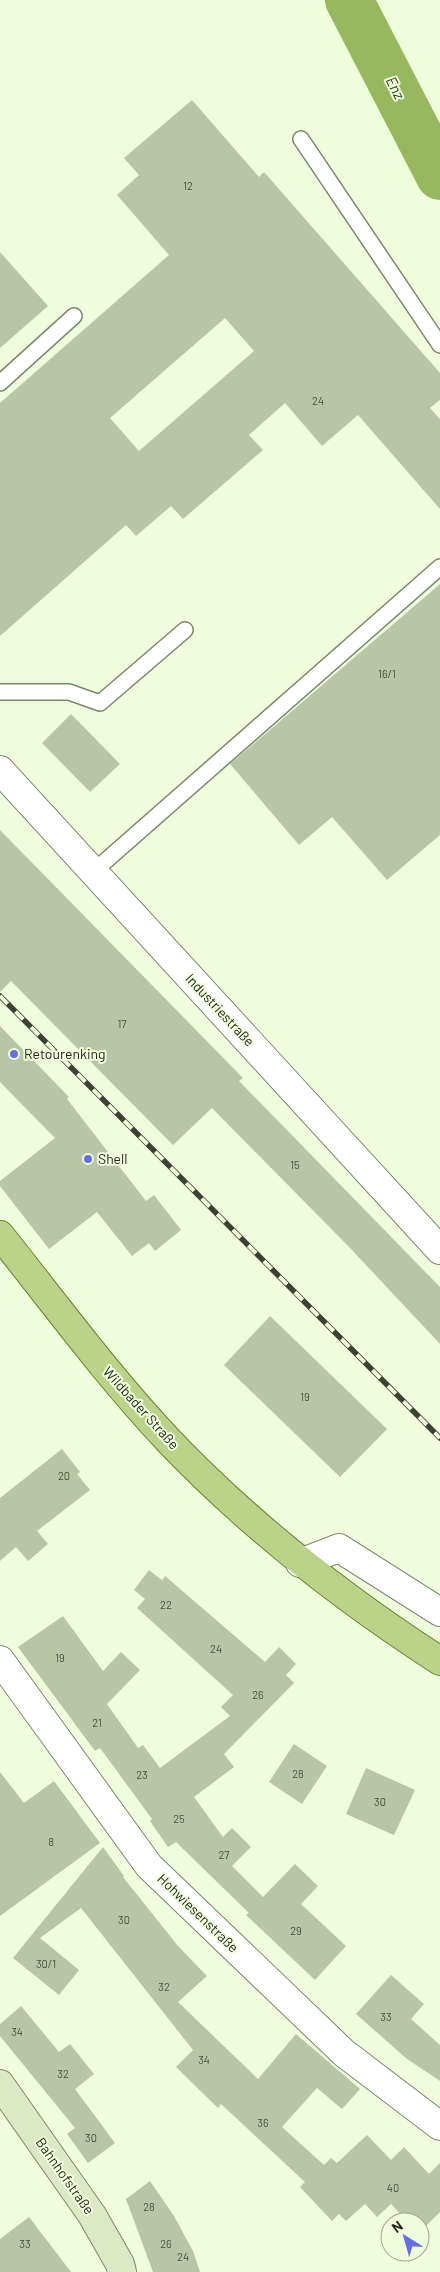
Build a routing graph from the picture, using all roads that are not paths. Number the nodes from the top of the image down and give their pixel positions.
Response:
1 (300, 139) dead end
2 (74, 316) dead end
3 (440, 346) edge
4 (0, 383) edge
5 (440, 567) edge
6 (185, 630) dead end
7 (0, 692) edge
8 (0, 770) edge
9 (93, 872) junction
10 (0, 1235) edge
11 (440, 1250) edge
12 (300, 1563) junction
13 (440, 1612) edge
14 (0, 1660) edge
15 (440, 1661) edge
16 (0, 2084) edge
17 (440, 2126) edge
18 (122, 2272) edge

1 - 3 lane
2 - 4 lane
5 - 9 lane
6 - 7 lane
8 - 9 street, Industriestraße
9 - 11 street, Industriestraße
10 - 12 main road, Wildbader Straße
12 - 13 street
12 - 15 main road, Wildbader Straße
14 - 17 street, Hohwiesenstraße
16 - 18 main road, Bahnhofstraße

